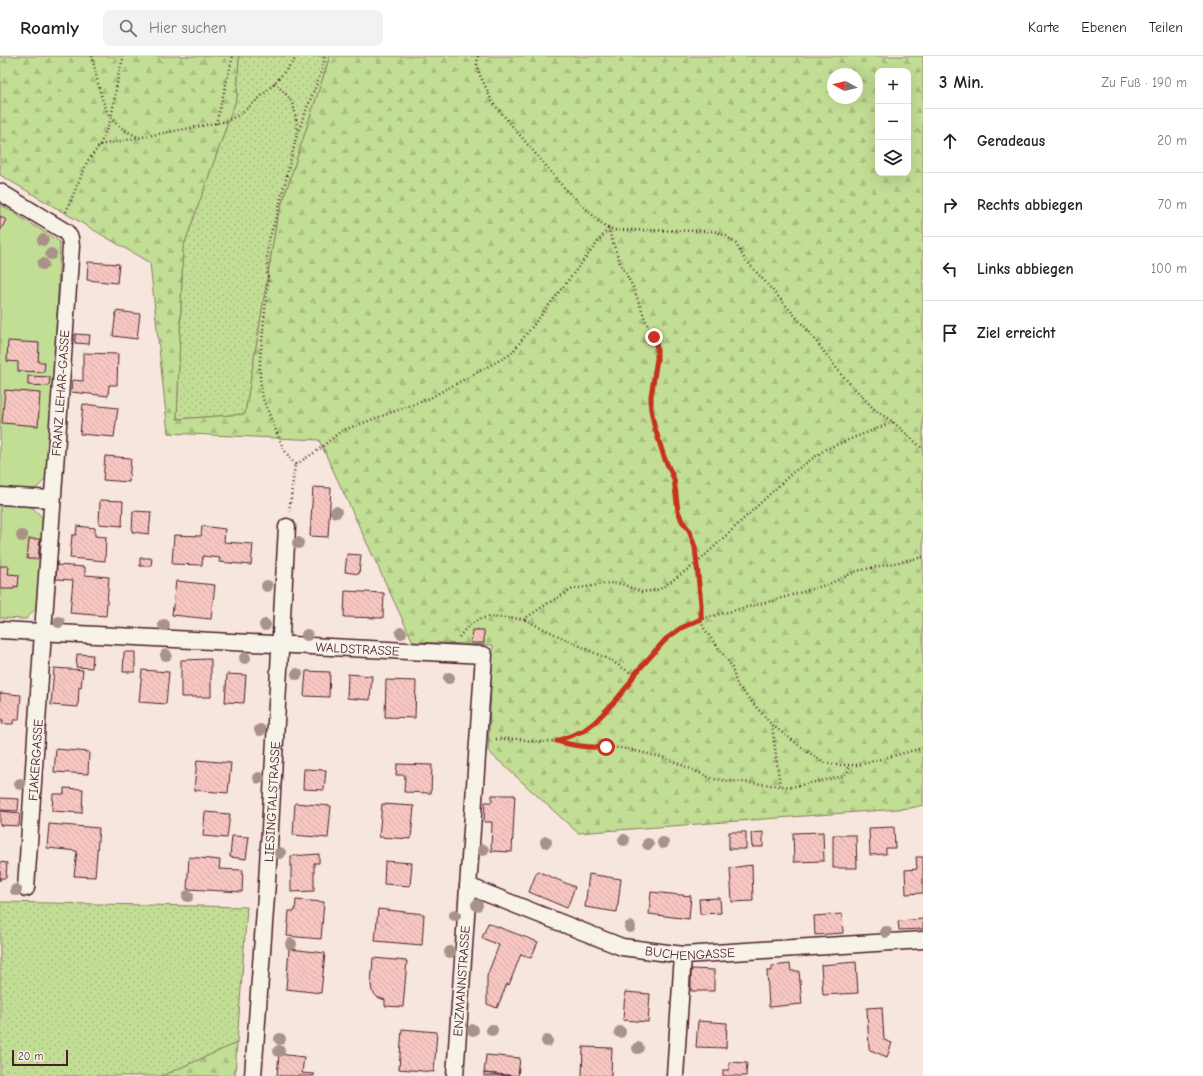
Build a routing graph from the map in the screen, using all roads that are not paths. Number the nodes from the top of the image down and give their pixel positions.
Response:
1 (0, 192) edge
2 (0, 496) edge
3 (52, 499) junction
4 (287, 527) road end
5 (0, 630) edge
6 (43, 632) junction
7 (279, 645) junction
8 (468, 886) junction
9 (26, 888) dead end
10 (923, 940) edge
11 (683, 955) junction
12 (253, 1076) edge
13 (455, 1076) edge
14 (675, 1076) edge

1 - 3 street, FRANZ LEHAR-GASSE
2 - 3 street
3 - 6 street, FRANZ LEHAR-GASSE
4 - 7 street, LIESINGTALSTRASSE
5 - 6 street, WALDSTRASSE
6 - 7 street, WALDSTRASSE
6 - 9 street, FIAKERGASSE
7 - 8 street, WALDSTRASSE
7 - 12 street, LIESINGTALSTRASSE
8 - 11 street, BUCHENGASSE
8 - 13 street, ENZMANNSTRASSE
10 - 11 street, BUCHENGASSE
11 - 14 street

